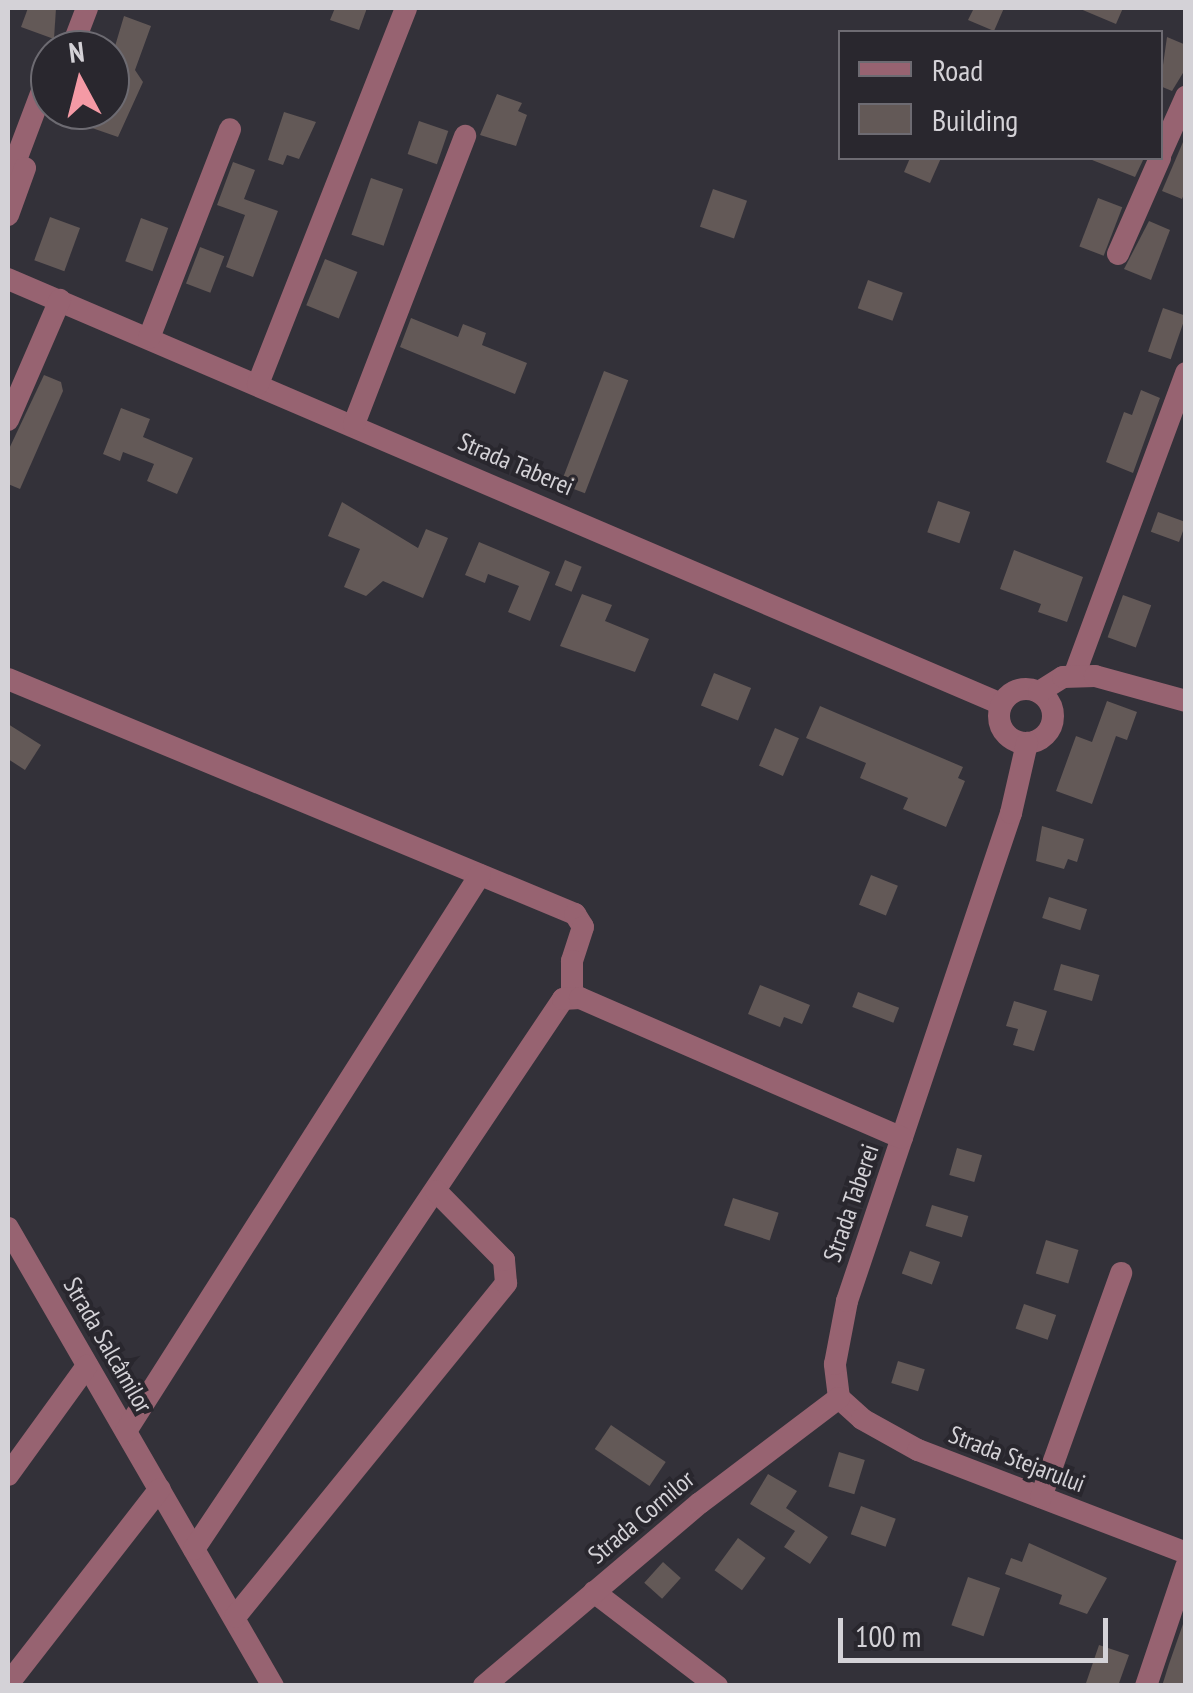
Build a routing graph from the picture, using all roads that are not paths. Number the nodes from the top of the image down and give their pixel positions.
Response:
1 (406, 8) edge
2 (1186, 97) edge
3 (30, 123) edge
4 (230, 129) dead end
5 (40, 130) edge
6 (464, 136) dead end
7 (1163, 149) edge
8 (1158, 160) edge
9 (8, 181) edge
10 (8, 215) edge
11 (1118, 254) dead end
12 (8, 279) edge
13 (60, 300) junction
14 (149, 338) junction
15 (1186, 373) edge
16 (258, 384) junction
17 (8, 420) edge
18 (354, 424) junction
19 (1074, 676) junction
20 (8, 679) edge
21 (1038, 692) junction
22 (1186, 701) edge
23 (1001, 704) junction
24 (1027, 743) junction
25 (480, 875) junction
26 (572, 996) junction
27 (902, 1138) junction
28 (436, 1190) junction
29 (8, 1228) edge
30 (1122, 1274) dead end
31 (87, 1366) junction
32 (839, 1398) junction
33 (126, 1431) junction
34 (8, 1475) edge
35 (160, 1490) junction
36 (1042, 1497) junction
37 (194, 1549) junction
38 (1186, 1553) edge
39 (1186, 1567) edge
40 (594, 1592) junction
41 (235, 1617) junction
42 (8, 1684) edge
43 (273, 1686) edge
44 (484, 1686) edge
45 (717, 1686) edge
46 (1146, 1686) edge

1 - 16 street
2 - 7 street
3 - 9 street
4 - 14 street
5 - 10 street
6 - 18 street
8 - 11 street
12 - 13 street, Strada Taberei
13 - 14 street, Strada Taberei
13 - 17 street
14 - 16 street, Strada Taberei
15 - 19 street
16 - 18 street, Strada Taberei
18 - 23 street, Strada Taberei
19 - 21 street
19 - 22 street
20 - 25 street
21 - 23 street
21 - 24 street, Strada Taberei
23 - 24 street
24 - 27 street, Strada Taberei
25 - 26 street
25 - 33 street
26 - 27 street
26 - 28 street
27 - 32 street, Strada Taberei
28 - 37 street
28 - 41 street
29 - 31 street, Strada Salcâmilor
30 - 36 street
31 - 33 street, Strada Salcâmilor
31 - 34 street
32 - 36 street, Strada Stejarului
32 - 40 street, Strada Cornilor
33 - 35 street, Strada Salcâmilor
35 - 37 street, Strada Salcâmilor
35 - 42 street
36 - 38 street, Strada Stejarului
37 - 41 street, Strada Salcâmilor
39 - 46 street
40 - 44 street, Strada Cornilor
40 - 45 street
41 - 43 street, Strada Salcâmilor

